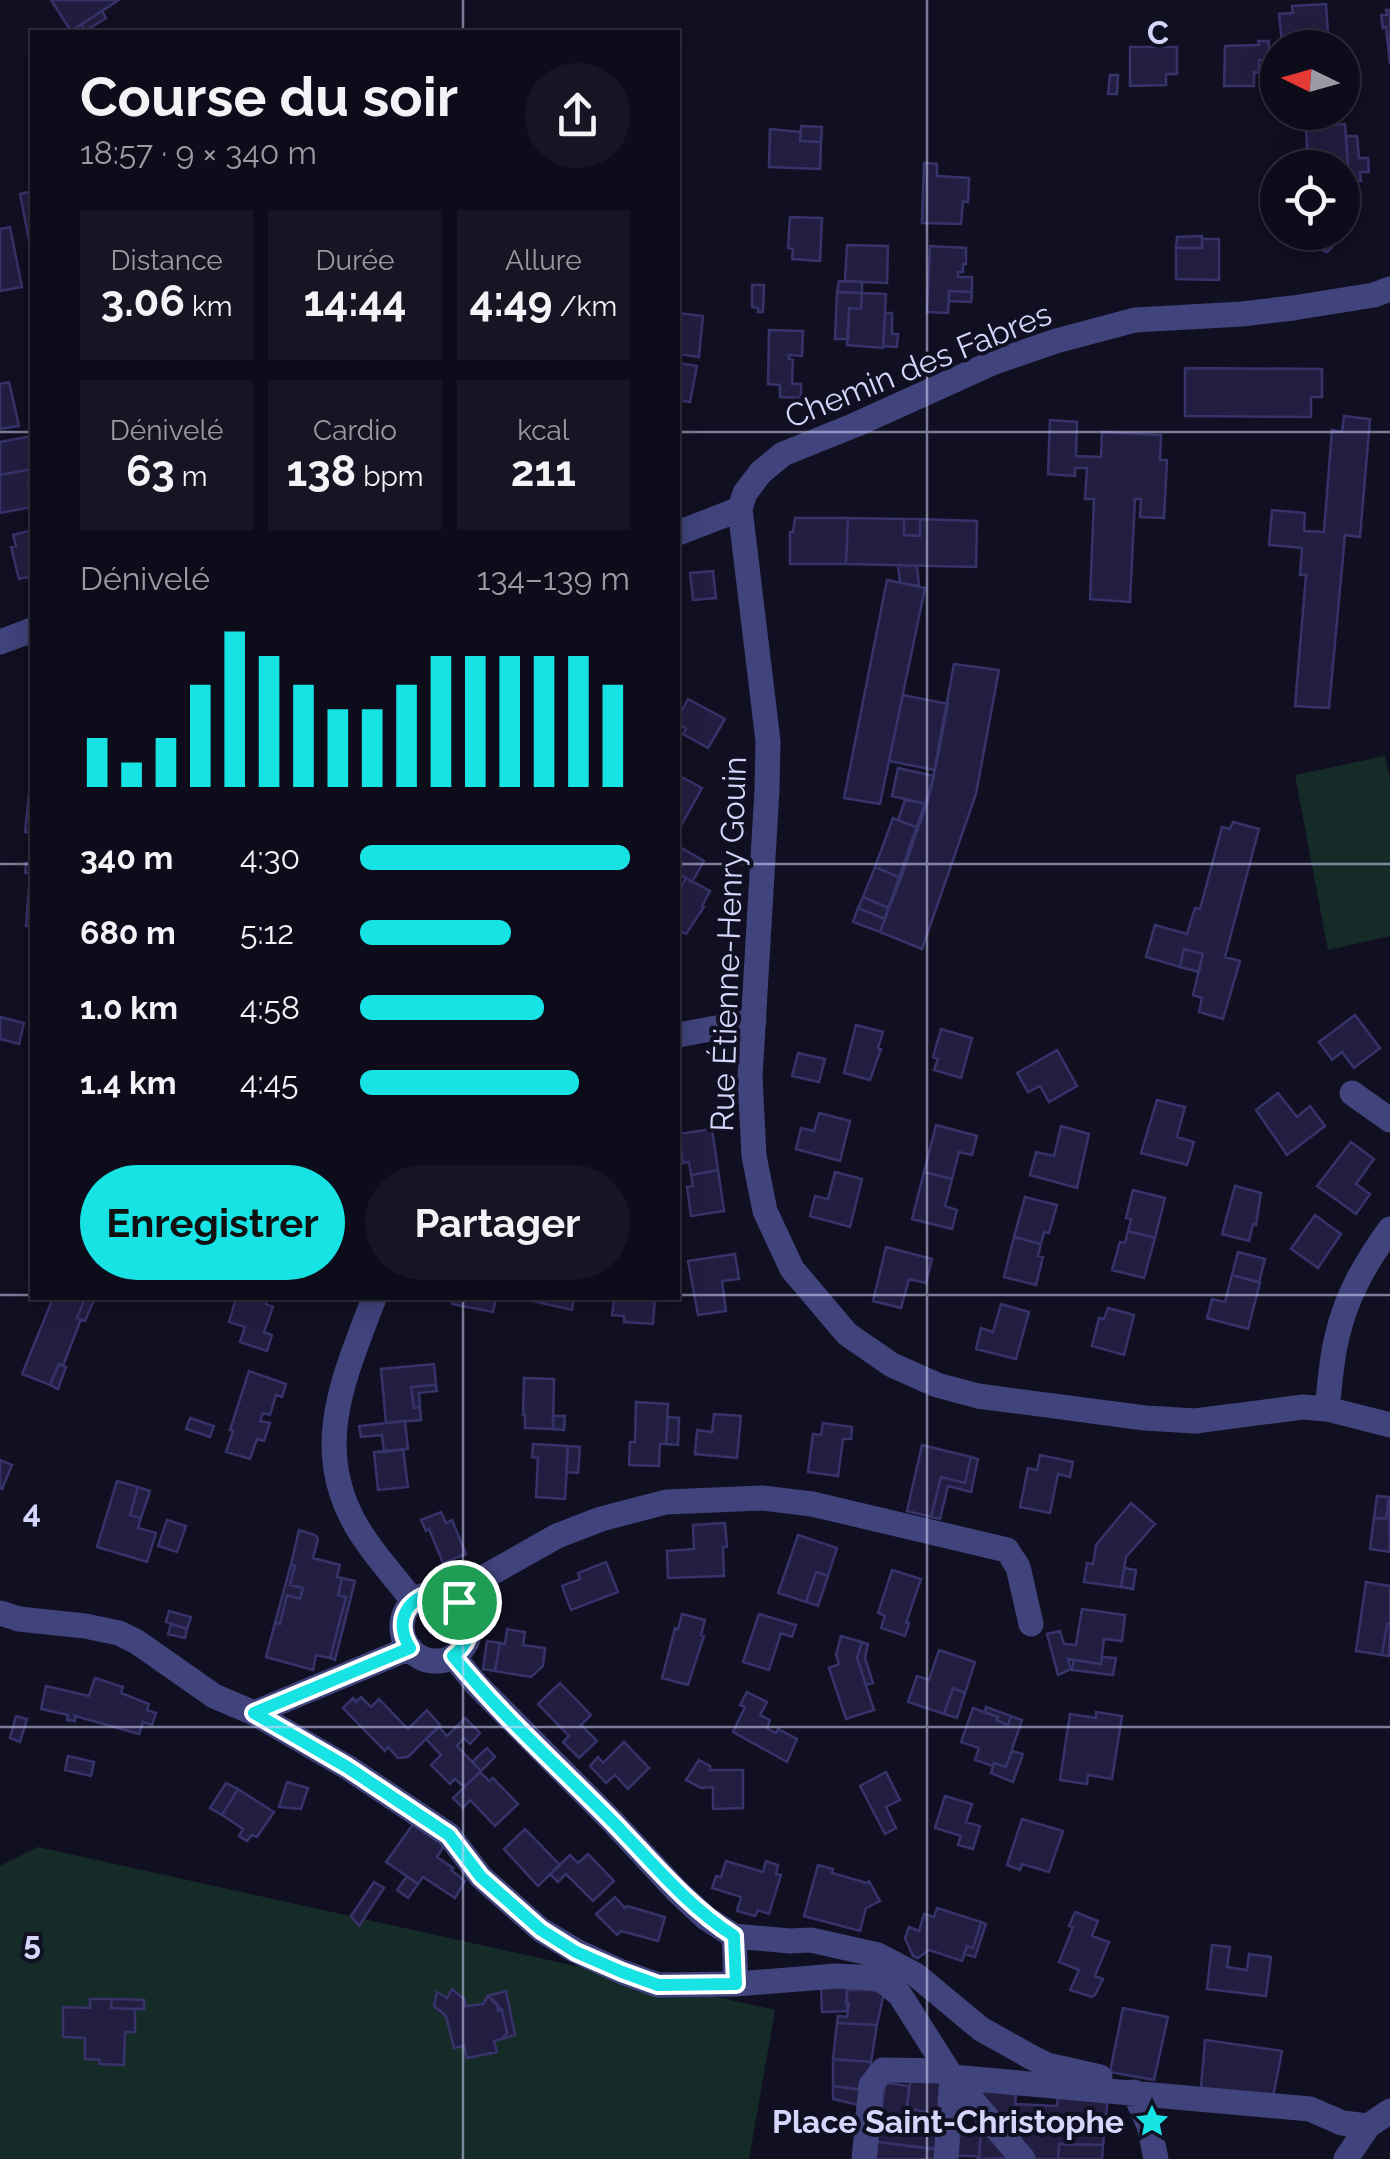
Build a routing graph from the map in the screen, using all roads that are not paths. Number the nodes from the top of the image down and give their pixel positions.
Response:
1 (1390, 289) edge
2 (740, 508) junction
3 (680, 532) edge
4 (30, 631) edge
5 (0, 642) edge
6 (754, 1021) junction
7 (680, 1035) edge
8 (1352, 1094) dead end
9 (1390, 1120) edge
10 (1390, 1228) edge
11 (373, 1300) edge
12 (1326, 1409) junction
13 (1390, 1425) edge
14 (413, 1601) junction
15 (459, 1602) junction
16 (0, 1613) edge
17 (1031, 1624) dead end
18 (410, 1648) junction
19 (453, 1656) junction
20 (254, 1713) junction
21 (734, 1936) junction
22 (736, 1984) junction
23 (950, 2074) junction
24 (1127, 2092) junction
25 (1171, 2097) junction
26 (1379, 2119) edge
27 (864, 2159) edge
28 (946, 2159) edge
29 (1023, 2159) edge
30 (1157, 2159) edge
31 (1346, 2159) edge

1 - 2 street, Chemin des Fabres
2 - 3 street
2 - 6 street, Rue Étienne-Henry Gouin
4 - 5 street
6 - 7 street
6 - 12 street, Rue Étienne-Henry Gouin
8 - 9 street
10 - 12 street
11 - 14 street
12 - 13 street, Rue Étienne-Henry Gouin
14 - 15 street
14 - 18 street
15 - 17 street
15 - 19 street
16 - 20 street
18 - 19 street
18 - 20 street
19 - 21 street
20 - 22 street
21 - 22 street
21 - 24 street
22 - 23 street
23 - 24 street
23 - 27 street
23 - 28 street
23 - 29 street
24 - 25 street
24 - 30 street
25 - 26 street
25 - 30 street
26 - 31 street

